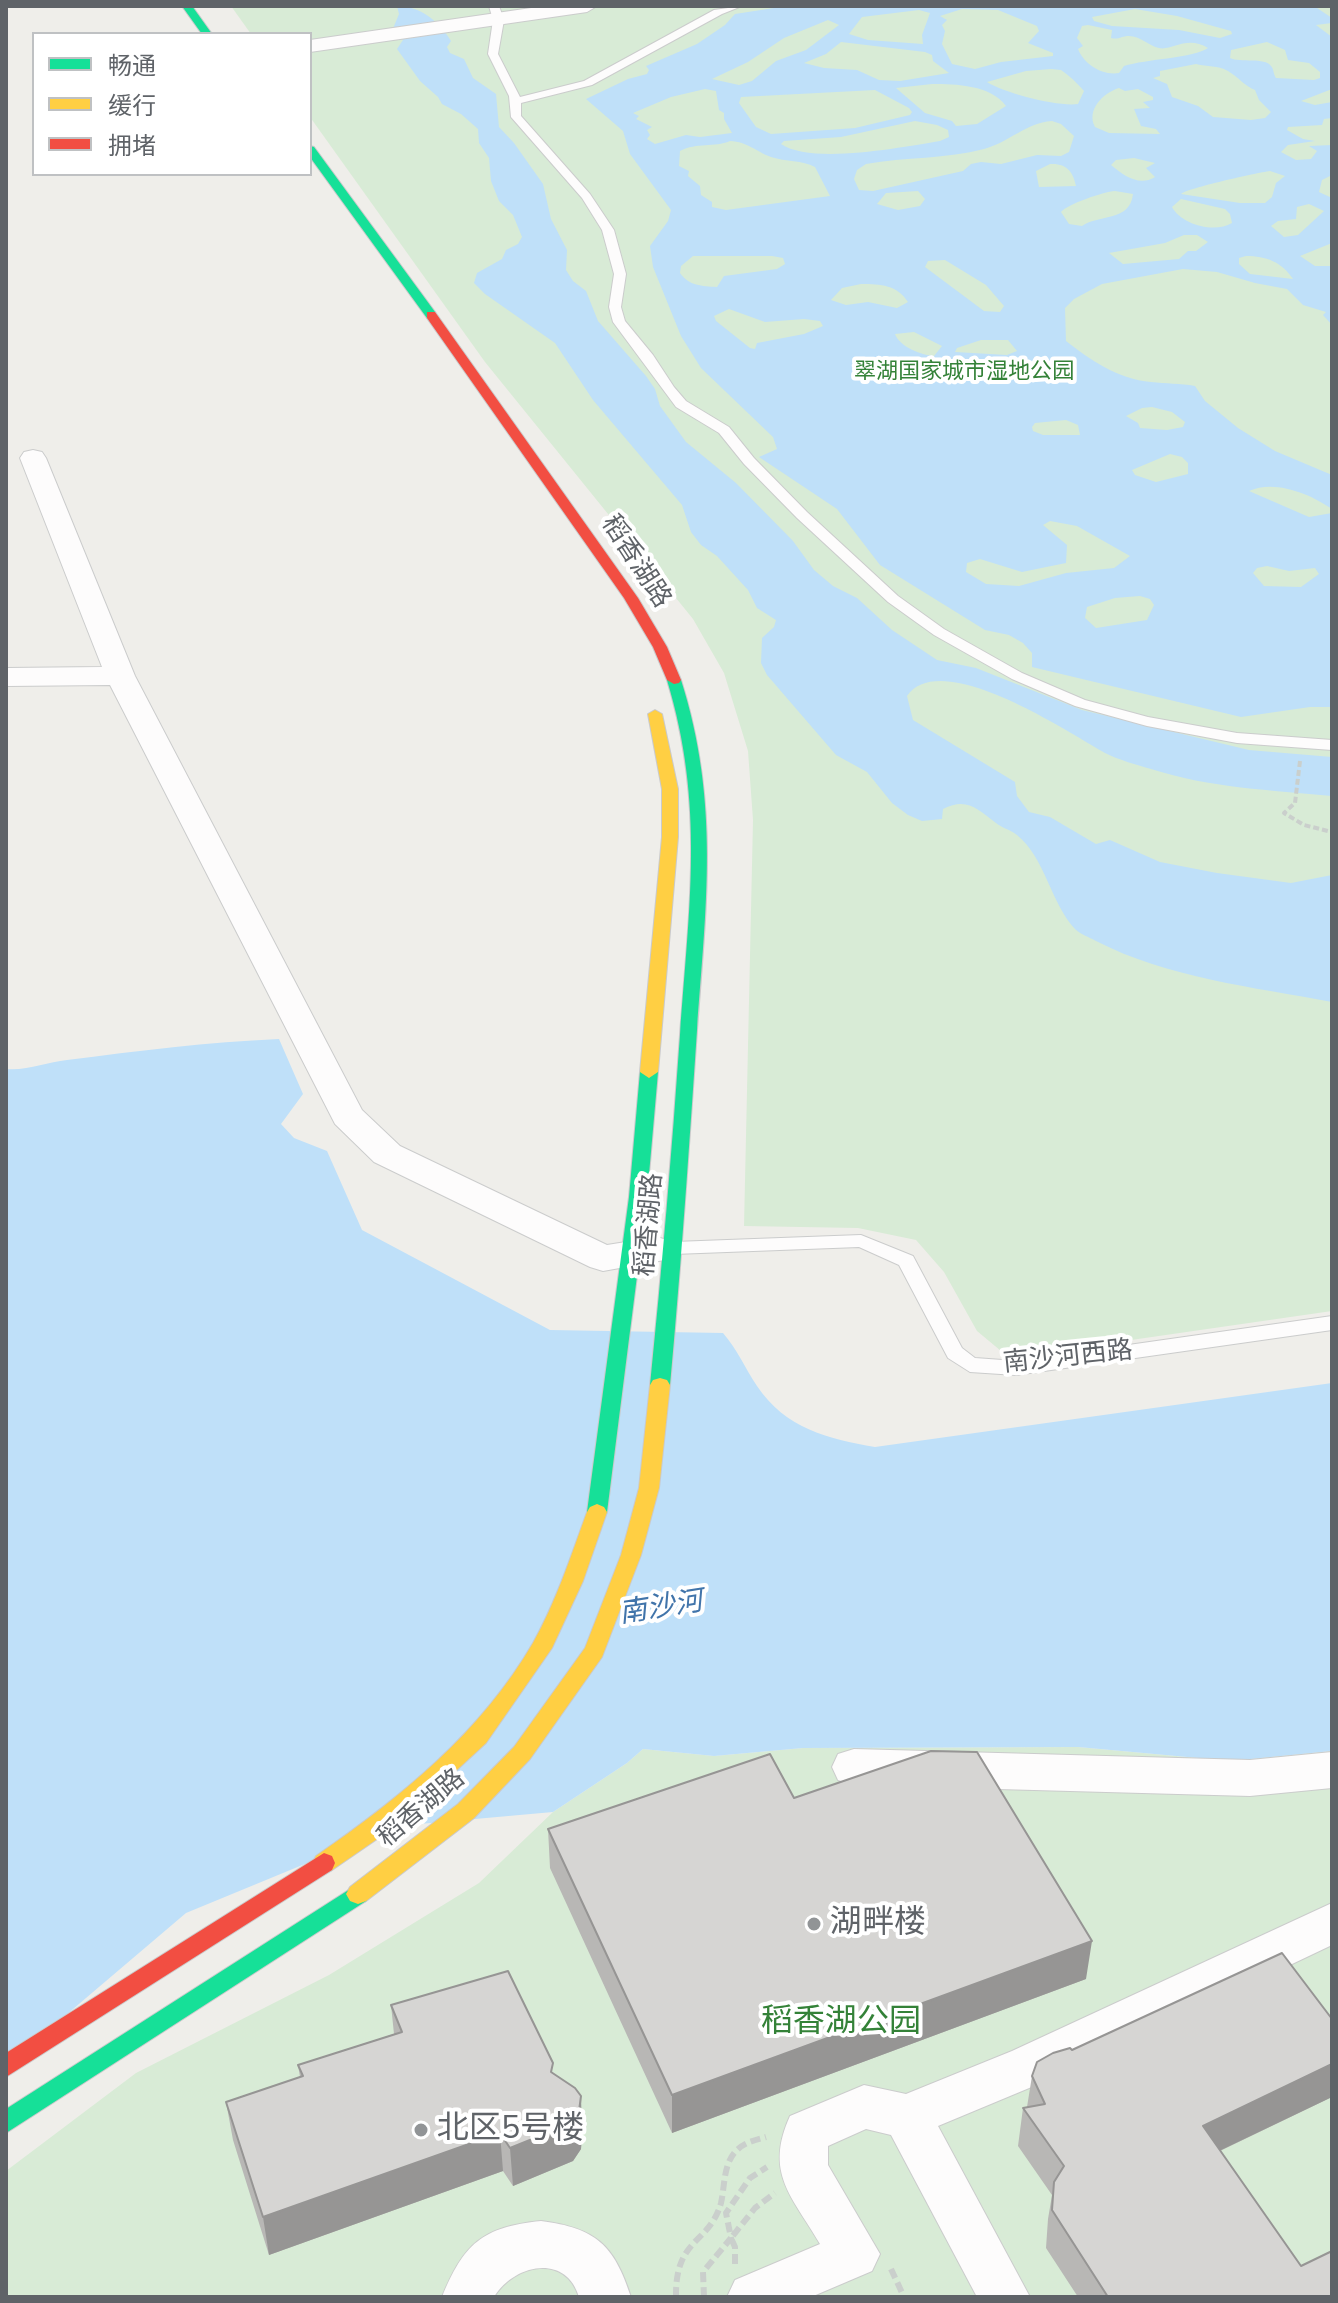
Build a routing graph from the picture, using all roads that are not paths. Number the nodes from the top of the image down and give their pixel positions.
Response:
1 (187, 6) edge
2 (210, 6) edge
3 (587, 6) edge
4 (737, 6) edge
5 (500, 10) edge
6 (214, 29) edge
7 (312, 46) edge
8 (518, 101) junction
9 (312, 152) edge
10 (33, 458) dead end
11 (120, 676) junction
12 (6, 677) edge
13 (648, 691) dead end
14 (1332, 745) edge
15 (674, 1248) junction
16 (631, 1254) junction
17 (1332, 1323) edge
18 (854, 1767) dead end
19 (1332, 1770) edge
20 (1332, 1923) edge
21 (6, 2066) edge
22 (907, 2116) junction
23 (6, 2122) edge
24 (744, 2283) edge
25 (468, 2297) edge
26 (605, 2297) edge
27 (1004, 2297) edge

1 - 6 street
2 - 6 street
3 - 5 street
4 - 8 lane
5 - 7 street
5 - 8 lane
8 - 14 lane
9 - 15 street, 稻香湖路
10 - 11 street
11 - 12 street
11 - 16 street
13 - 16 street, 稻香湖路
15 - 16 street
15 - 17 lane, 南沙河西路
15 - 23 street, 稻香湖路
16 - 21 street, 稻香湖路
18 - 19 street
20 - 22 street
22 - 24 street
22 - 27 street
25 - 26 street

